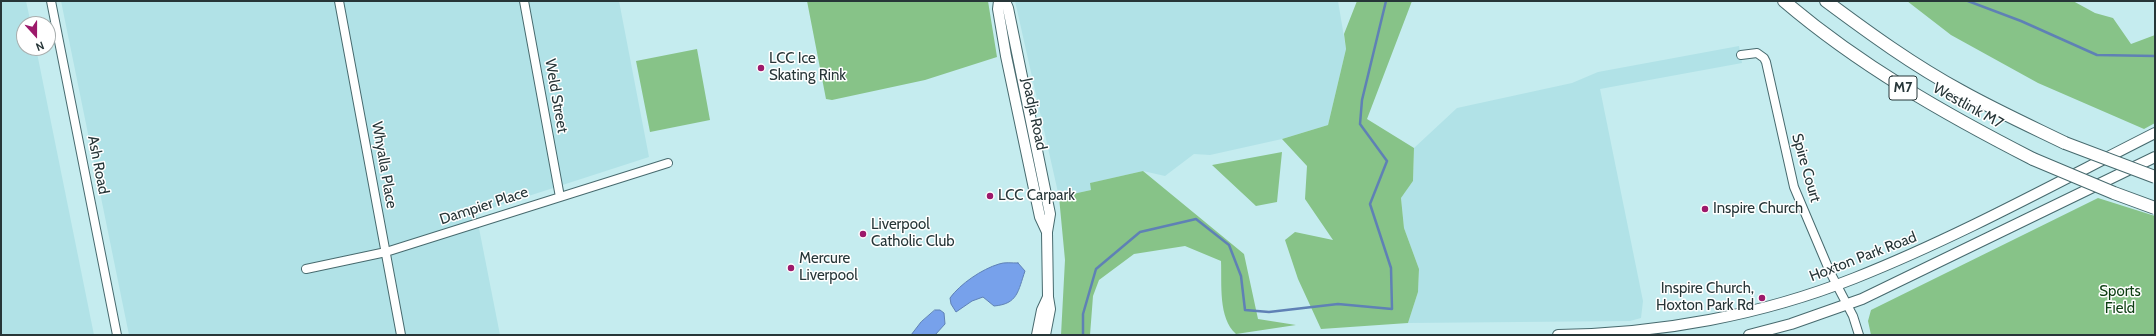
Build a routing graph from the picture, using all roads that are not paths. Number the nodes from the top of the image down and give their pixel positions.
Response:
1 (51, 1) edge
2 (339, 1) edge
3 (524, 1) edge
4 (999, 1) edge
5 (1005, 1) edge
6 (1784, 1) edge
7 (1826, 1) edge
8 (1741, 55) dead end
9 (2155, 133) edge
10 (2155, 157) edge
11 (668, 163) dead end
12 (2155, 177) edge
13 (560, 197) junction
14 (2155, 208) edge
15 (1047, 232) junction
16 (386, 252) junction
17 (306, 269) dead end
18 (1837, 285) junction
19 (1048, 297) junction
20 (1847, 305) junction
21 (1047, 333) edge
22 (117, 335) edge
23 (401, 335) edge
24 (1037, 335) edge
25 (1558, 335) edge
26 (1749, 335) edge
27 (1859, 335) edge

1 - 22 street, Ash Road
2 - 16 street, Whyalla Place
3 - 13 street, Weld Street
4 - 15 main road, Joadja Road
5 - 15 main road, Joadja Road
6 - 14 highway, Westlink M7 / M7, bridge
7 - 12 highway, Westlink M7 / M7, bridge
8 - 18 street, Spire Court
9 - 18 main road, Hoxton Park Road
10 - 20 main road
11 - 13 street, Dampier Place
13 - 16 street, Dampier Place
15 - 19 main road, Joadja Road
16 - 17 street, Dampier Place
16 - 23 street, Whyalla Place
18 - 20 street, Spire Court
18 - 25 main road, Hoxton Park Road
19 - 21 main road, Joadja Road
19 - 24 main road, Joadja Road
20 - 26 main road
20 - 27 street, Spire Court

